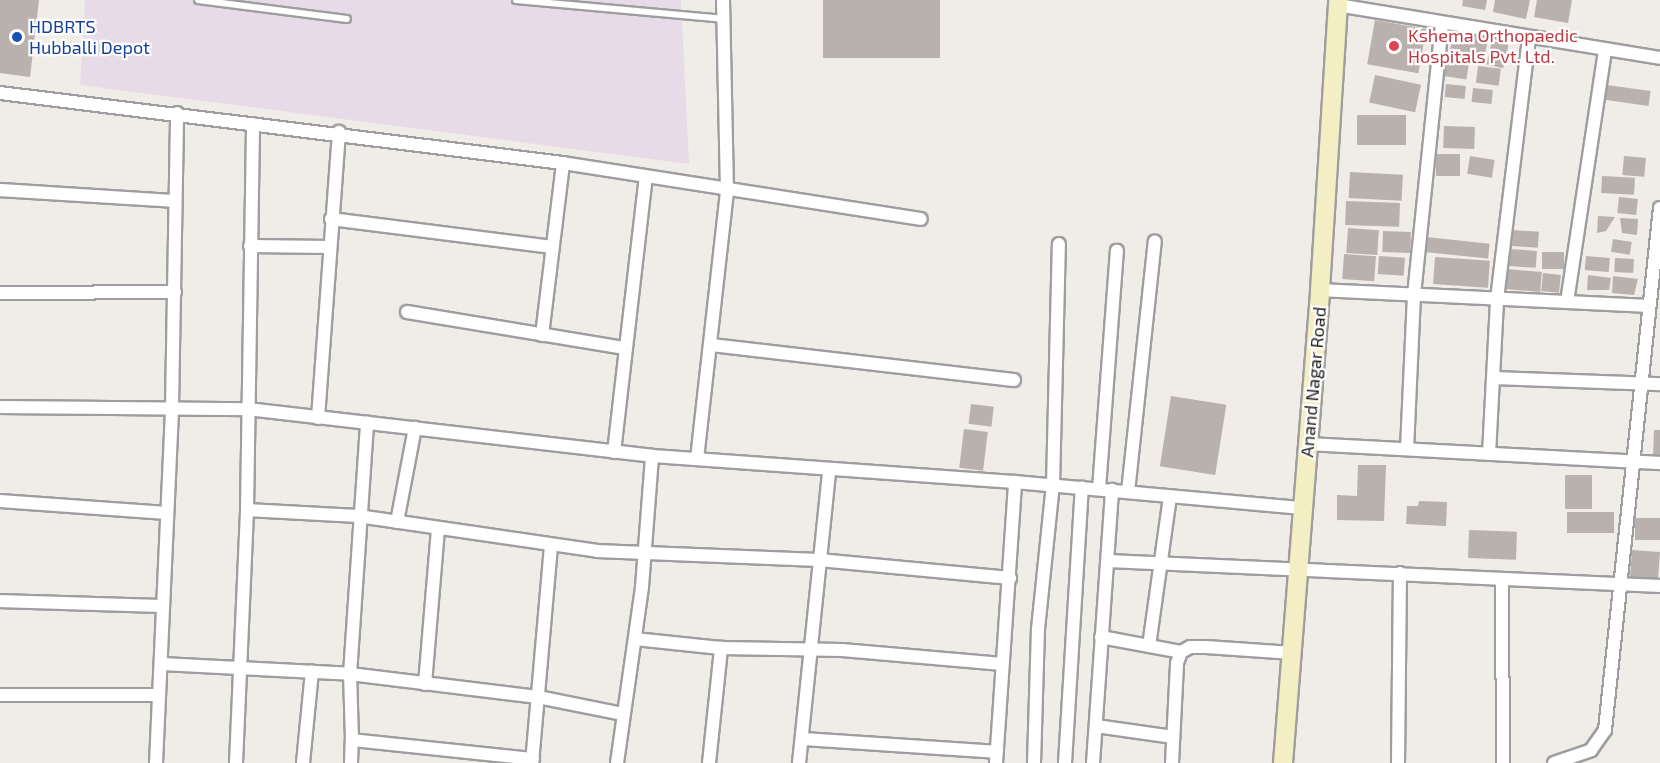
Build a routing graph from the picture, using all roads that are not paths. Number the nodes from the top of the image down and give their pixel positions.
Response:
1 (198, 0) edge
2 (516, 0) edge
3 (723, 0) edge
4 (1337, 3) edge
5 (347, 19) dead end
6 (724, 19) junction
7 (1442, 23) junction
8 (1529, 37) junction
9 (1605, 50) junction
10 (1660, 58) edge
11 (0, 93) edge
12 (177, 113) junction
13 (253, 124) junction
14 (339, 132) junction
15 (563, 162) junction
16 (646, 177) junction
17 (0, 190) edge
18 (727, 191) junction
19 (175, 201) junction
20 (1660, 208) edge
21 (331, 219) junction
22 (921, 219) dead end
23 (1155, 241) dead end
24 (1059, 244) dead end
25 (250, 246) junction
26 (552, 247) junction
27 (329, 248) junction
28 (1117, 251) dead end
29 (1320, 290) junction
30 (175, 292) junction
31 (0, 293) edge
32 (1414, 295) junction
33 (1497, 299) junction
34 (1567, 302) junction
35 (1649, 306) junction
36 (407, 312) dead end
37 (542, 336) junction
38 (711, 345) junction
39 (625, 348) junction
40 (1493, 378) junction
41 (1014, 380) dead end
42 (1640, 383) junction
43 (1660, 384) edge
44 (0, 407) edge
45 (172, 407) junction
46 (247, 409) junction
47 (318, 418) junction
48 (367, 423) junction
49 (415, 428) junction
50 (1309, 444) junction
51 (1407, 449) junction
52 (614, 452) junction
53 (1489, 454) junction
54 (652, 456) junction
55 (697, 459) junction
56 (1632, 461) junction
57 (1660, 462) edge
58 (829, 471) junction
59 (1015, 482) junction
60 (1053, 485) junction
61 (1082, 488) junction
62 (1106, 490) junction
63 (1128, 492) junction
64 (1170, 496) junction
65 (0, 501) edge
66 (1302, 508) junction
67 (246, 510) junction
68 (167, 513) junction
69 (358, 516) junction
70 (398, 522) junction
71 (438, 529) junction
72 (550, 546) junction
73 (645, 553) junction
74 (819, 560) junction
75 (1108, 561) junction
76 (1160, 563) junction
77 (1299, 568) junction
78 (1400, 573) junction
79 (1010, 578) junction
80 (1502, 580) junction
81 (1618, 583) junction
82 (1660, 586) edge
83 (0, 601) edge
84 (163, 606) junction
85 (1101, 638) junction
86 (635, 639) junction
87 (1149, 646) junction
88 (721, 648) junction
89 (809, 648) junction
90 (1181, 652) junction
91 (1293, 653) junction
92 (162, 664) junction
93 (1002, 664) junction
94 (240, 665) junction
95 (312, 671) junction
96 (351, 674) junction
97 (425, 684) junction
98 (0, 695) edge
99 (159, 695) junction
100 (538, 697) junction
101 (623, 714) junction
102 (1096, 726) junction
103 (1173, 737) junction
104 (802, 739) junction
105 (352, 740) junction
106 (996, 758) edge
107 (532, 761) edge
108 (156, 763) edge
109 (236, 763) edge
110 (303, 763) edge
111 (351, 763) edge
112 (617, 763) edge
113 (709, 763) edge
114 (799, 763) edge
115 (1034, 763) edge
116 (1065, 763) edge
117 (1093, 763) edge
118 (1172, 763) edge
119 (1283, 763) edge
120 (1398, 763) edge
121 (1503, 763) edge
122 (1554, 763) edge

1 - 5 lane
2 - 6 lane
3 - 6 street
4 - 7 street
4 - 29 street, Anand Nagar Road
6 - 18 street
7 - 8 street
7 - 32 street
8 - 9 street
8 - 33 street
9 - 10 street
9 - 34 street
11 - 12 street
12 - 13 street
12 - 19 street
13 - 14 street
13 - 25 street
14 - 15 street
14 - 21 street
15 - 16 street
15 - 26 street
16 - 18 street
16 - 39 street
17 - 19 street
18 - 22 street
18 - 38 street
19 - 30 street
20 - 35 street
21 - 26 street
21 - 27 street
23 - 63 street
24 - 60 street
25 - 27 street
25 - 46 street
26 - 37 street
27 - 47 street
28 - 62 street
29 - 32 street
29 - 50 street, Anand Nagar Road
30 - 31 street
30 - 45 street
32 - 33 street
32 - 51 street
33 - 34 street
33 - 40 street
34 - 35 street
35 - 42 street
36 - 37 street
37 - 39 street
38 - 41 street
38 - 55 street
39 - 52 street
40 - 42 street
40 - 53 street
42 - 43 street
42 - 56 street
44 - 45 street
45 - 46 street
45 - 68 street
46 - 47 street
46 - 67 street
47 - 48 street
48 - 49 street
48 - 69 street
49 - 52 street
49 - 70 street
50 - 51 street
50 - 66 street, Anand Nagar Road
51 - 53 street
52 - 54 street
53 - 56 street
54 - 55 street
54 - 73 street
55 - 58 street
56 - 57 street
56 - 81 street
58 - 59 street
58 - 74 street
59 - 60 street
59 - 79 street
60 - 61 street
60 - 115 street
61 - 62 street
61 - 116 street
62 - 63 street
62 - 75 street
63 - 64 street
64 - 66 street
64 - 76 street
65 - 68 street
66 - 77 street, Anand Nagar Road
67 - 69 street
67 - 94 street
68 - 84 street
69 - 70 street
69 - 96 street
70 - 71 street
71 - 72 street
71 - 97 street
72 - 73 street
72 - 100 street
73 - 74 street
73 - 86 street
74 - 79 street
74 - 89 street
75 - 76 street
75 - 85 street
76 - 77 street
76 - 87 street
77 - 78 street
77 - 91 street, Anand Nagar Road
78 - 80 street
78 - 120 street
79 - 93 street
80 - 81 street
80 - 121 street
81 - 82 street
81 - 122 street
83 - 84 street
84 - 92 street
85 - 87 street
85 - 102 street
86 - 88 street
86 - 101 street
87 - 90 street
88 - 89 street
88 - 113 street
89 - 93 street
89 - 104 street
90 - 91 street
90 - 103 street
91 - 119 street, Anand Nagar Road
92 - 94 street
92 - 99 street
93 - 106 street
94 - 95 street
94 - 109 street
95 - 96 street
95 - 110 street
96 - 97 street
96 - 105 street
97 - 100 street
98 - 99 street
99 - 108 street
100 - 101 street
100 - 107 street
101 - 112 street
102 - 103 street
102 - 117 street
103 - 118 street
104 - 106 street
104 - 114 street
105 - 107 street
105 - 111 street

